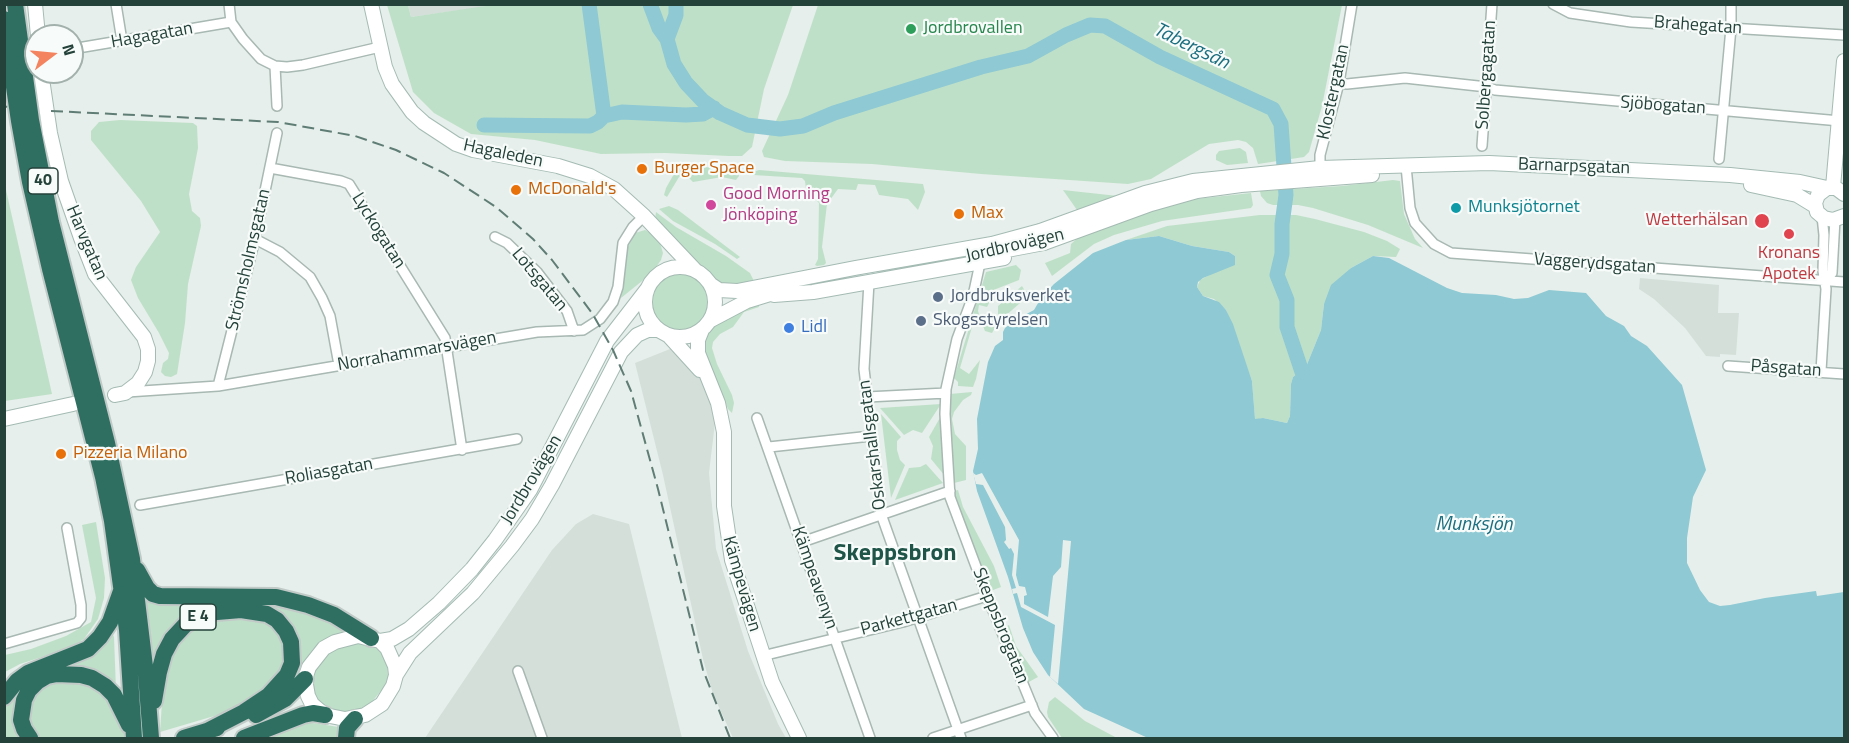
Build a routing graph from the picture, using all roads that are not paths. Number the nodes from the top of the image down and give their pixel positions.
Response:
1 (15, 4) edge
2 (35, 4) edge
3 (116, 4) edge
4 (228, 4) edge
5 (371, 4) edge
6 (1352, 4) edge
7 (1492, 4) edge
8 (1553, 4) edge
9 (1731, 4) edge
10 (4, 19) edge
11 (231, 22) junction
12 (37, 24) edge
13 (1731, 28) junction
14 (1845, 35) edge
15 (122, 41) junction
16 (380, 46) junction
17 (84, 48) edge
18 (1845, 61) edge
19 (275, 66) junction
20 (1339, 83) junction
21 (43, 84) edge
22 (1487, 87) junction
23 (277, 106) dead end
24 (1723, 110) junction
25 (1840, 121) junction
26 (277, 134) dead end
27 (1482, 146) dead end
28 (1719, 159) dead end
29 (270, 168) junction
30 (1406, 169) junction
31 (1320, 174) junction
32 (1271, 178) junction
33 (1839, 191) edge
34 (1833, 215) edge
35 (644, 216) junction
36 (662, 236) junction
37 (495, 237) dead end
38 (255, 239) junction
39 (1044, 243) junction
40 (980, 263) junction
41 (696, 271) junction
42 (661, 273) junction
43 (1826, 280) junction
44 (868, 282) junction
45 (1845, 282) edge
46 (710, 284) junction
47 (648, 288) junction
48 (760, 296) junction
49 (706, 325) junction
50 (574, 331) junction
51 (664, 333) junction
52 (447, 347) junction
53 (339, 365) junction
54 (1728, 366) dead end
55 (1821, 371) junction
56 (1845, 374) edge
57 (218, 386) junction
58 (712, 386) junction
59 (946, 393) junction
60 (120, 394) joint
61 (867, 397) junction
62 (73, 404) dead end
63 (757, 418) dead end
64 (4, 419) edge
65 (871, 436) junction
66 (517, 439) dead end
67 (769, 447) junction
68 (462, 450) junction
69 (950, 490) junction
70 (140, 505) dead end
71 (881, 514) junction
72 (67, 528) dead end
73 (802, 542) junction
74 (132, 559) junction
75 (122, 588) junction
76 (987, 596) junction
77 (918, 618) junction
78 (835, 638) junction
79 (375, 640) junction
80 (4, 644) edge
81 (762, 656) junction
82 (518, 670) dead end
83 (396, 675) junction
84 (305, 679) junction
85 (4, 697) edge
86 (1032, 705) junction
87 (325, 715) junction
88 (355, 718) junction
89 (207, 731) junction
90 (960, 734) edge
91 (142, 736) edge
92 (30, 738) edge
93 (184, 738) edge
94 (244, 738) edge
95 (346, 738) edge
96 (542, 738) edge
97 (799, 738) edge
98 (870, 738) edge
99 (933, 738) edge
100 (1053, 738) edge

1 - 74 highway, 40
2 - 12 main road
3 - 15 street
4 - 11 street
5 - 16 main road, Hagaleden
6 - 20 street, Klostergatan
7 - 22 street, Solbergagatan
8 - 13 street, Brahegatan
9 - 13 street
10 - 75 highway, 40
11 - 15 street, Hagagatan
11 - 19 street
13 - 14 street, Brahegatan
13 - 24 street
15 - 17 street, Hagagatan
16 - 19 street
16 - 35 main road, Hagaleden
18 - 25 main road
19 - 23 street
20 - 22 street, Sjöbogatan
20 - 31 street, Klostergatan
21 - 60 main road, Harvgatan
22 - 24 street, Sjöbogatan
22 - 27 street, Solbergagatan
24 - 25 street, Sjöbogatan
24 - 28 street
25 - 33 main road
26 - 29 street, Strömsholmsgatan
29 - 38 street, Strömsholmsgatan
29 - 52 street, Lyckogatan
30 - 31 main road, Barnarpsgatan
30 - 33 main road, Barnarpsgatan
30 - 34 main road, Barnarpsgatan
30 - 43 street, Vaggerydsgatan
31 - 32 main road, Jordbrovägen
32 - 39 main road, Jordbrovägen
32 - 46 main road, Jordbrovägen
33 - 34 main road
34 - 43 street
34 - 43 street
35 - 36 main road, Hagaleden
35 - 50 street, Norrahammarsvägen
36 - 41 main road, Hagaleden
36 - 42 main road
37 - 50 street, Lotsgatan
38 - 53 street
38 - 57 street, Strömsholmsgatan
39 - 40 main road
39 - 48 main road, Jordbrovägen
40 - 44 main road
40 - 59 street, Skeppsbrogatan
41 - 42 main road
41 - 46 main road
42 - 47 main road
43 - 45 street, Vaggerydsgatan
43 - 55 street
44 - 48 main road
44 - 61 street, Oskarshallsgatan
46 - 49 main road
47 - 51 main road
47 - 79 main road, Jordbrovägen
48 - 49 main road, Jordbrovägen
49 - 51 main road
49 - 58 main road, Kämpevägen
50 - 52 street, Norrahammarsvägen
51 - 58 main road, Kämpevägen
51 - 83 main road, Jordbrovägen
52 - 53 street, Norrahammarsvägen
52 - 68 street, Lyckogatan
53 - 57 street, Norrahammarsvägen
54 - 55 street, Påsgatan
55 - 56 street, Påsgatan
57 - 60 street, Norrahammarsvägen
58 - 81 main road, Kämpevägen
59 - 61 street
59 - 69 street, Skeppsbrogatan
61 - 65 street, Oskarshallsgatan
62 - 64 main road
63 - 67 street, Kämpeavenyn
65 - 67 street
65 - 71 street, Oskarshallsgatan
66 - 68 street, Roliasgatan
67 - 73 street, Kämpeavenyn
68 - 70 street, Roliasgatan
69 - 71 street
69 - 76 street, Skeppsbrogatan
71 - 73 street
71 - 77 street, Oskarshallsgatan
72 - 80 street
73 - 78 street, Kämpeavenyn
74 - 79 highway
74 - 91 highway, 40
75 - 85 highway
75 - 91 highway, 40
76 - 77 street, Parkettgatan
76 - 86 street, Skeppsbrogatan
77 - 78 street, Parkettgatan
77 - 90 street, Oskarshallsgatan
78 - 81 street, Parkettgatan
78 - 98 street, Kämpeavenyn
79 - 83 main road
79 - 84 main road
81 - 97 main road, Kämpevägen
82 - 96 street
83 - 88 main road
84 - 87 main road
84 - 89 highway
86 - 90 street
86 - 100 street, Skeppsbrogatan
87 - 88 main road
87 - 94 highway
88 - 95 highway
89 - 91 highway, E 4
89 - 93 highway, E 4
90 - 99 street
91 - 92 highway

